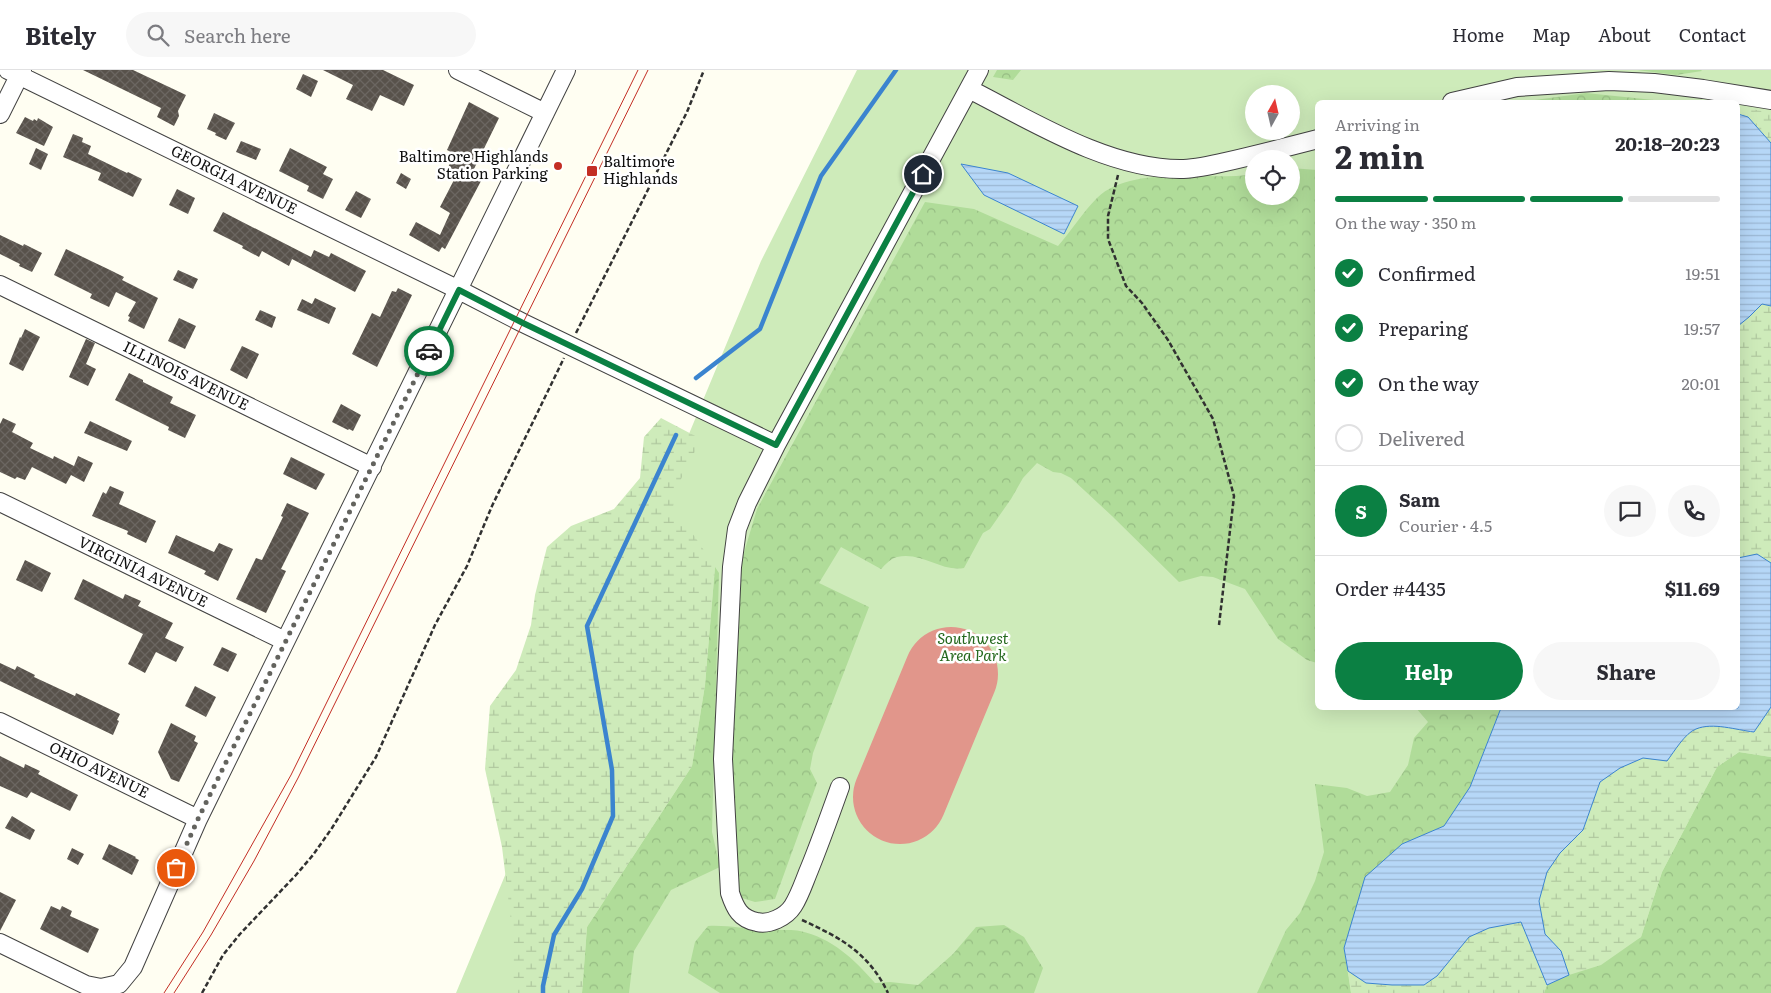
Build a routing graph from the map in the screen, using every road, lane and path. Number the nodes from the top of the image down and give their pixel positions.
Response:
1 (458, 70) edge
2 (566, 70) edge
3 (704, 70) edge
4 (978, 70) edge
5 (16, 72) edge
6 (969, 88) junction
7 (1461, 100) edge
8 (1771, 100) edge
9 (545, 113) junction
10 (0, 114) edge
11 (1315, 140) edge
12 (1122, 159) junction
13 (0, 285) edge
14 (459, 290) junction
15 (570, 345) junction
16 (776, 445) junction
17 (372, 467) junction
18 (0, 502) edge
19 (1219, 625) dead end
20 (285, 642) junction
21 (0, 722) edge
22 (840, 787) dead end
23 (198, 819) junction
24 (786, 913) junction
25 (0, 943) edge
26 (202, 993) edge
27 (888, 993) edge

1 - 9 street
2 - 9 street
3 - 15 path
4 - 6 street
5 - 10 street
5 - 14 street, GEORGIA AVENUE
6 - 12 street
6 - 16 street
7 - 8 street
9 - 14 street
11 - 12 street
12 - 19 path
13 - 17 street, ILLINOIS AVENUE
14 - 15 street, GEORGIA AVENUE
14 - 17 street
15 - 16 street, GEORGIA AVENUE
15 - 26 path
16 - 24 street
17 - 20 street
18 - 20 street, VIRGINIA AVENUE
20 - 23 street
21 - 23 street, OHIO AVENUE
22 - 24 street
23 - 25 street
24 - 27 path

